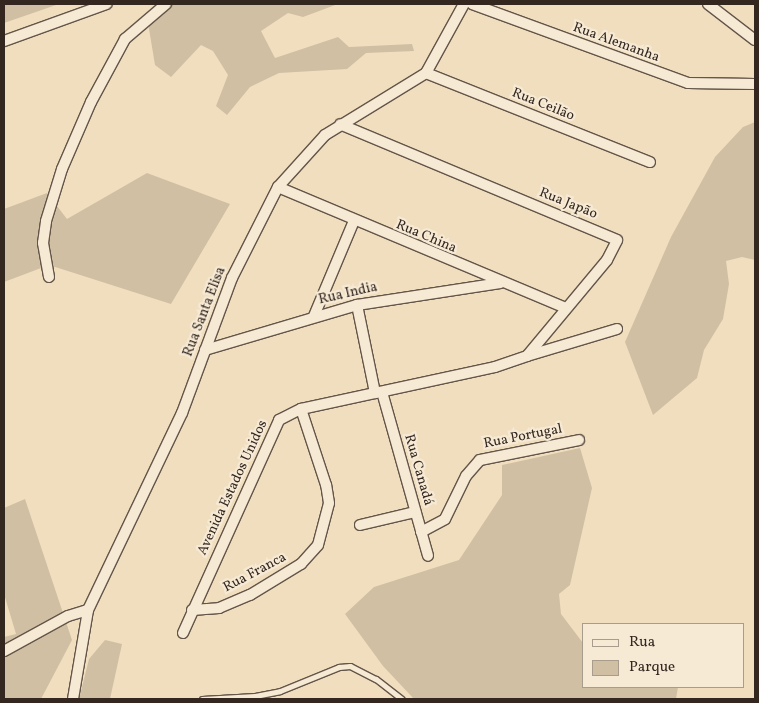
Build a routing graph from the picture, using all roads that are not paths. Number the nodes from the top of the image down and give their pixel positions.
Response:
1 (107, 4) edge
2 (166, 4) edge
3 (464, 4) edge
4 (472, 4) edge
5 (708, 4) edge
6 (755, 40) edge
7 (4, 41) edge
8 (426, 73) junction
9 (755, 84) edge
10 (340, 124) junction
11 (650, 162) dead end
12 (278, 187) junction
13 (354, 221) junction
14 (49, 276) dead end
15 (501, 283) junction
16 (357, 305) junction
17 (566, 308) junction
18 (314, 316) junction
19 (617, 329) dead end
20 (205, 350) junction
21 (527, 356) junction
22 (379, 393) junction
23 (301, 409) junction
24 (579, 440) dead end
25 (415, 512) junction
26 (360, 525) dead end
27 (421, 532) junction
28 (428, 556) dead end
29 (88, 610) junction
30 (192, 610) junction
31 (182, 634) dead end
32 (4, 651) edge
33 (73, 699) edge
34 (202, 699) edge
35 (402, 699) edge

1 - 7 street
2 - 14 street
3 - 8 street
4 - 9 street, Rua Alemanha
5 - 6 street
8 - 10 street, Rua Santa Elisa
8 - 11 street, Rua Ceilão
10 - 12 street, Rua Santa Elisa
10 - 17 street, Rua Japão
12 - 13 street, Rua China
12 - 20 street, Rua Santa Elisa
13 - 15 street, Rua China
13 - 18 street
15 - 16 street, Rua India
15 - 17 street, Rua China
16 - 18 street, Rua India
16 - 22 street, Rua Canadá
17 - 21 street, Rua Japão
18 - 20 street, Rua India
19 - 21 street
20 - 29 street, Rua Santa Elisa
21 - 22 street, Avenida Estados Unidos
22 - 23 street, Avenida Estados Unidos
22 - 25 street, Rua Canadá
23 - 30 street, Avenida Estados Unidos
23 - 30 street, Rua Franca
24 - 27 street, Rua Portugal
25 - 26 street
25 - 27 street, Rua Canadá
27 - 28 street, Rua Canadá
29 - 32 street
29 - 33 street, Rua Santa Elisa
30 - 31 street, Avenida Estados Unidos
34 - 35 lane

